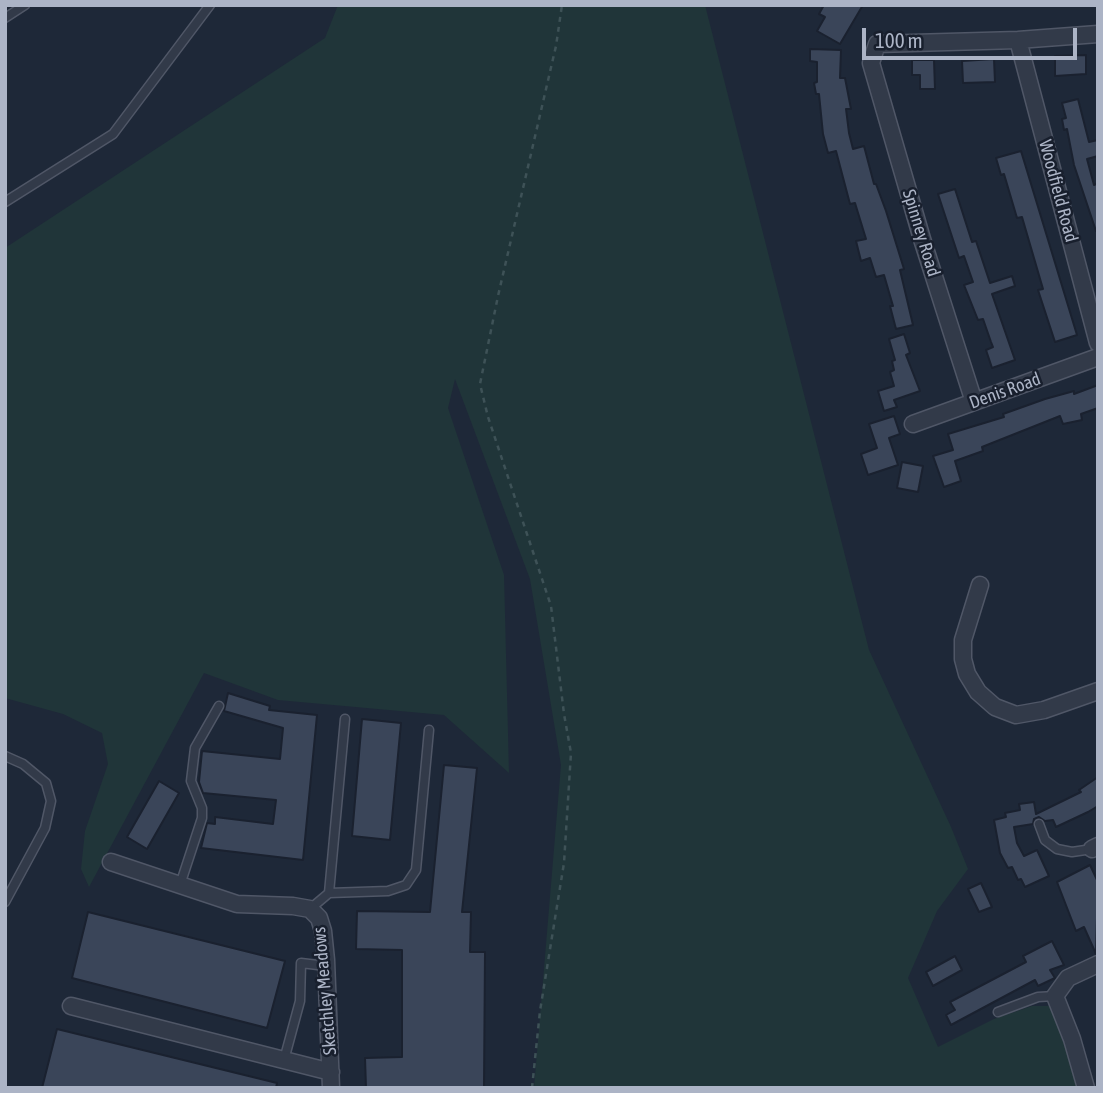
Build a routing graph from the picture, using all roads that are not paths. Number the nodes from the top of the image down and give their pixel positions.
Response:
1 (25, 5) edge
2 (210, 5) edge
3 (5, 18) edge
4 (1098, 34) edge
5 (1018, 40) junction
6 (5, 202) edge
7 (1098, 343) edge
8 (1098, 357) edge
9 (974, 402) junction
10 (913, 424) dead end
11 (979, 585) dead end
12 (1098, 691) edge
13 (219, 706) dead end
14 (345, 719) dead end
15 (429, 730) dead end
16 (5, 756) edge
17 (1040, 824) dead end
18 (1095, 847) edge
19 (111, 862) dead end
20 (180, 885) junction
21 (329, 893) junction
22 (5, 902) edge
23 (310, 909) junction
24 (1098, 964) edge
25 (326, 966) junction
26 (1055, 996) junction
27 (71, 1006) dead end
28 (998, 1012) dead end
29 (284, 1060) junction
30 (331, 1080) edge
31 (1086, 1088) edge

1 - 3 lane
2 - 6 lane
4 - 5 street
5 - 7 street, Woodfield Road
5 - 9 street, Spinney Road
8 - 9 street, Denis Road
9 - 10 street, Denis Road
11 - 12 street
13 - 20 lane
14 - 21 lane
15 - 21 lane
16 - 22 lane
17 - 18 lane
19 - 20 street, Sketchley Meadows
20 - 23 street, Sketchley Meadows
21 - 23 lane
23 - 25 street, Sketchley Meadows
24 - 26 street
25 - 29 lane
25 - 30 street, Sketchley Meadows
26 - 28 lane
26 - 31 street
27 - 29 street, Sketchley Meadows
29 - 30 street, Sketchley Meadows

